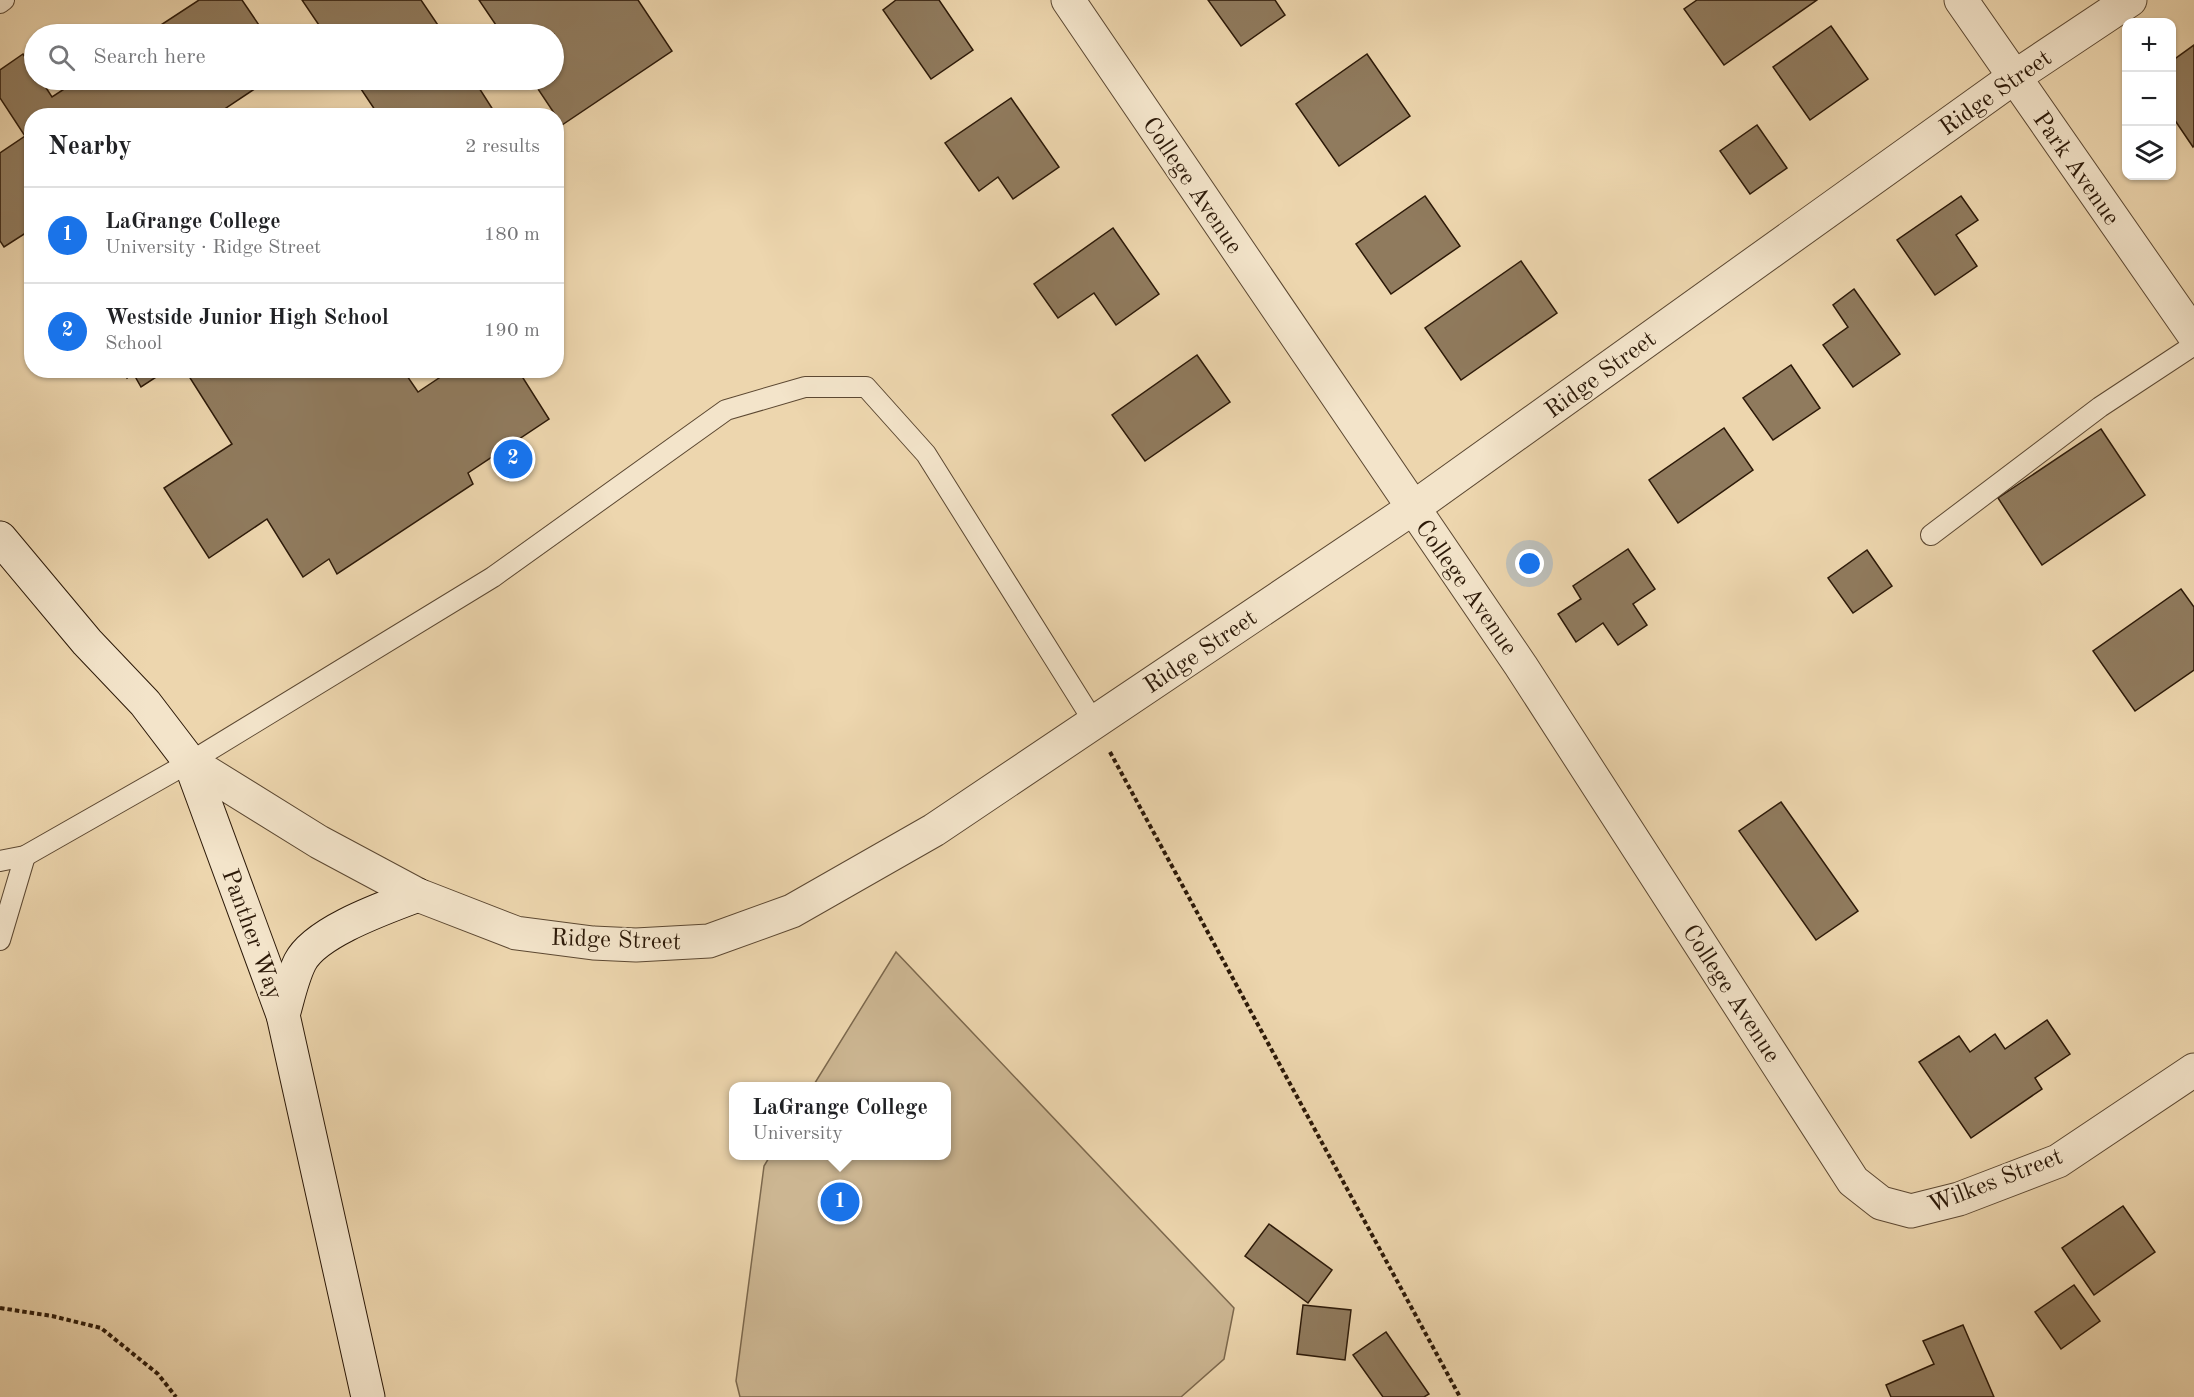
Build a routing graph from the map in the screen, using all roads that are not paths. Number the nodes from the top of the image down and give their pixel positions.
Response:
1 (4, 0) edge
2 (1068, 0) edge
3 (1961, 0) edge
4 (2130, 0) edge
5 (0, 3) edge
6 (2013, 78) junction
7 (2194, 335) edge
8 (2194, 345) edge
9 (1413, 508) junction
10 (1931, 535) dead end
11 (0, 538) edge
12 (1094, 722) junction
13 (190, 762) junction
14 (25, 856) junction
15 (0, 861) edge
16 (418, 895) junction
17 (0, 940) edge
18 (283, 1015) junction
19 (2194, 1070) edge
20 (1853, 1181) joint
21 (368, 1397) edge

1 - 5 lane
2 - 9 street, College Avenue
3 - 6 street, Park Avenue
4 - 6 street, Ridge Street
6 - 7 street, Park Avenue
6 - 9 street, Ridge Street
8 - 10 lane
9 - 12 street, Ridge Street
9 - 20 street, College Avenue
11 - 13 street, Panther Way
12 - 13 lane
12 - 16 street, Ridge Street
13 - 14 lane
13 - 16 street, Ridge Street
13 - 18 street, Panther Way
14 - 15 lane
14 - 17 lane
16 - 18 street
18 - 21 street, Panther Way
19 - 20 street, Wilkes Street

